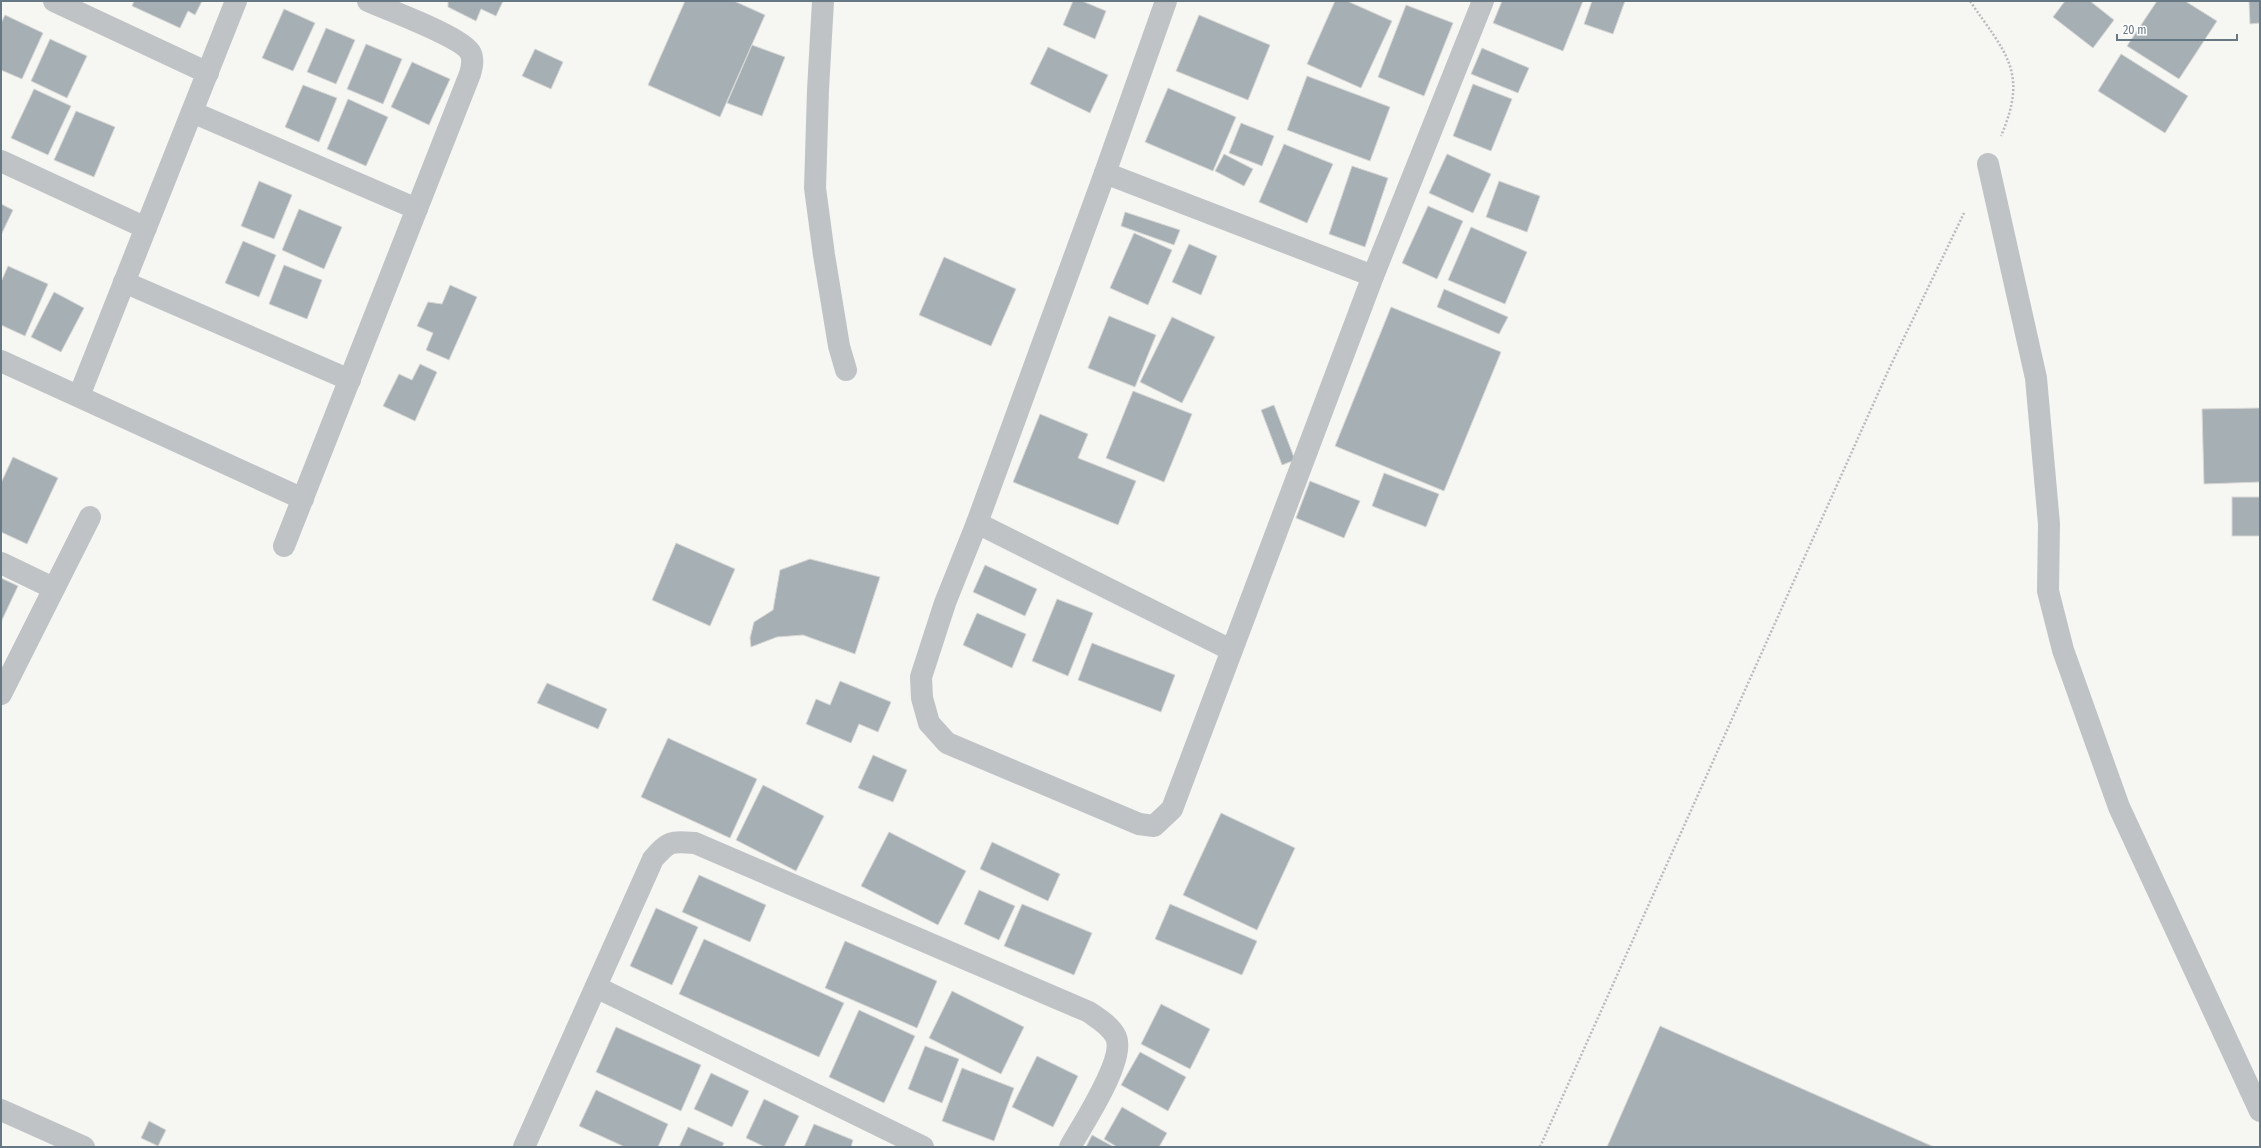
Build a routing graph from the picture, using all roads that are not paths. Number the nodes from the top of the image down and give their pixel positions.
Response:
1 (54, 1) edge
2 (236, 1) edge
3 (368, 1) edge
4 (823, 1) edge
5 (1166, 1) edge
6 (1483, 1) edge
7 (208, 73) junction
8 (192, 112) junction
9 (1, 161) edge
10 (1988, 164) road end
11 (1105, 173) junction
12 (417, 209) junction
13 (146, 228) junction
14 (1374, 276) junction
15 (124, 282) junction
16 (1, 361) edge
17 (846, 370) dead end
18 (350, 380) junction
19 (79, 396) junction
20 (303, 499) junction
21 (90, 517) dead end
22 (977, 523) junction
23 (284, 546) dead end
24 (1, 563) edge
25 (53, 588) junction
26 (1231, 650) junction
27 (1, 694) edge
28 (596, 987) junction
29 (1, 1110) edge
30 (2260, 1111) edge
31 (84, 1147) edge
32 (524, 1147) edge
33 (923, 1147) edge
34 (1070, 1147) edge

1 - 7 street
2 - 7 street
3 - 12 street
4 - 17 street
5 - 11 street
6 - 14 street
7 - 8 street
8 - 12 street
8 - 13 street
9 - 13 street
10 - 30 street
11 - 14 street
11 - 22 street
12 - 18 street
13 - 15 street
14 - 26 street
15 - 18 street
15 - 19 street
16 - 19 street
18 - 20 street
19 - 20 street
20 - 23 street
21 - 25 street
22 - 26 street
22 - 26 street
24 - 25 street
25 - 27 street
28 - 32 street
28 - 33 street
28 - 34 street
29 - 31 street

